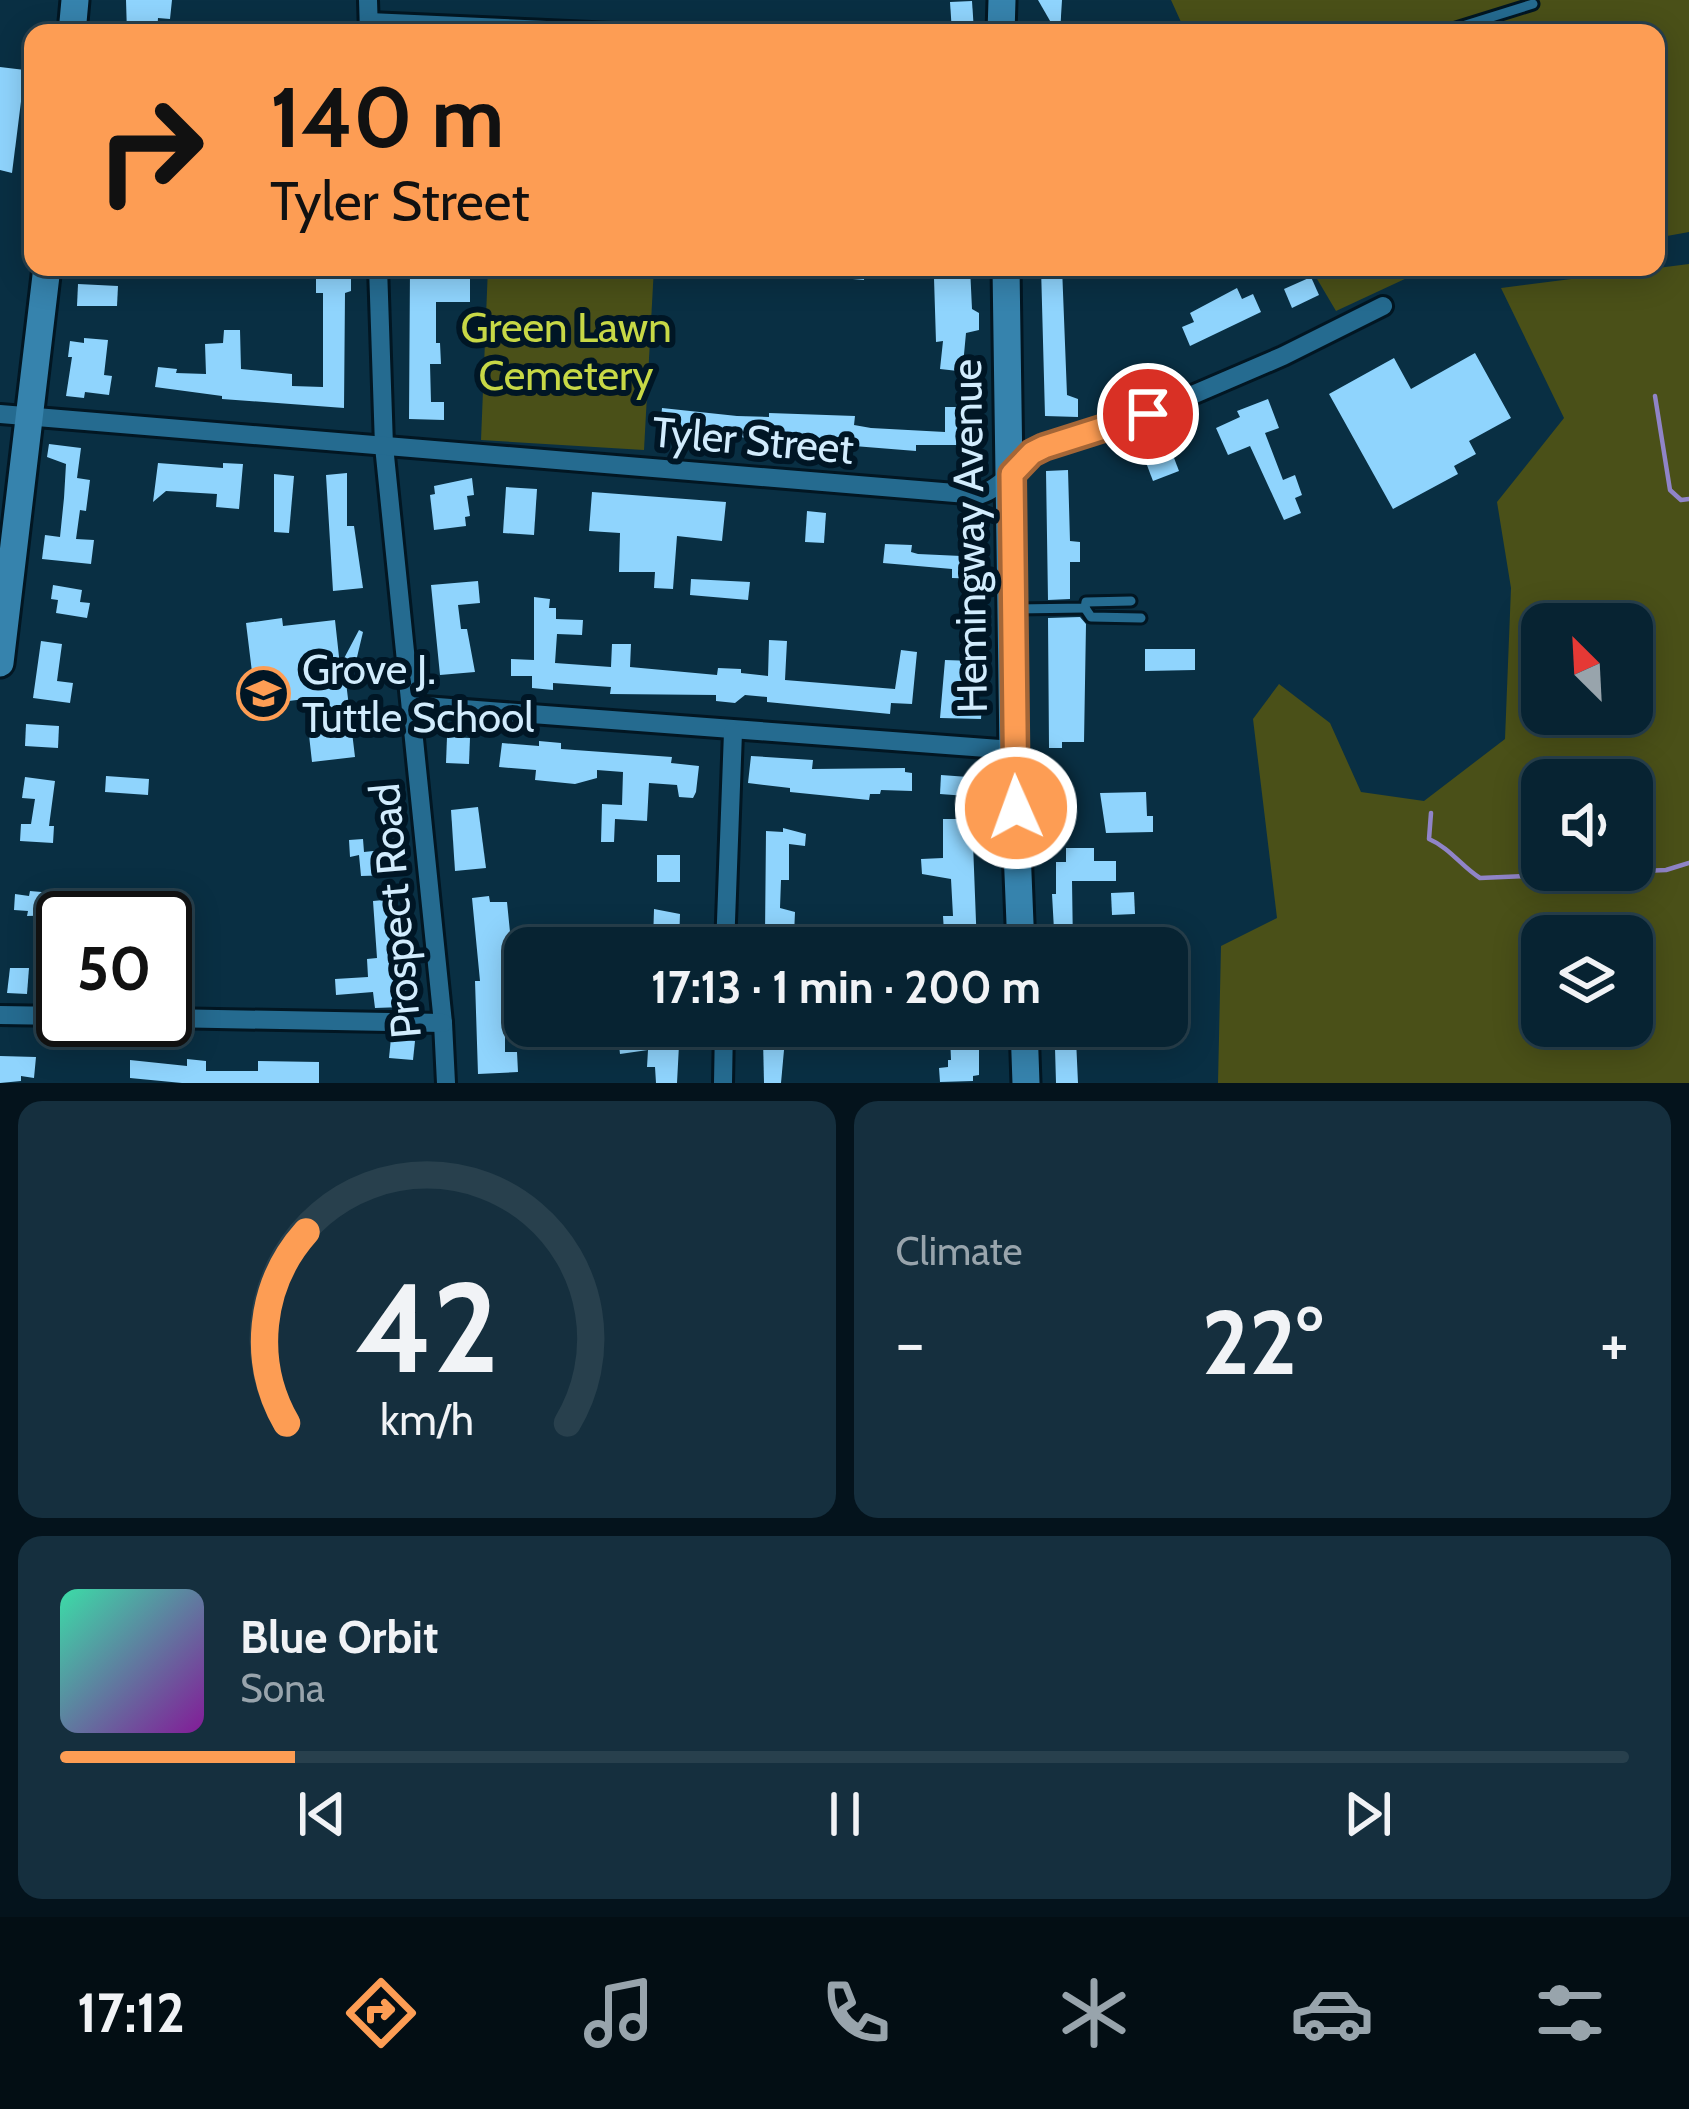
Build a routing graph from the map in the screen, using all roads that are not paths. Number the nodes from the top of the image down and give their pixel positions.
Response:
1 (1533, 4) dead end
2 (1469, 24) edge
3 (45, 276) edge
4 (377, 276) edge
5 (1006, 276) edge
6 (1383, 306) dead end
7 (0, 414) edge
8 (31, 417) junction
9 (384, 446) junction
10 (1012, 474) junction
11 (1131, 601) dead end
12 (1085, 608) junction
13 (1013, 609) junction
14 (1141, 618) dead end
15 (0, 663) edge
16 (410, 705) junction
17 (733, 732) junction
18 (1013, 750) junction
19 (725, 927) edge
20 (1020, 927) edge
21 (0, 1015) edge
22 (36, 1016) edge
23 (192, 1018) edge
24 (443, 1023) junction
25 (724, 1047) edge
26 (1025, 1047) edge
27 (446, 1083) edge
28 (723, 1083) edge
29 (1026, 1083) edge

1 - 2 lane
3 - 8 main road
4 - 9 street, Prospect Road
5 - 10 main road, Hemingway Avenue
6 - 10 street, Tyler Street
7 - 8 street, Tyler Street
8 - 9 street, Tyler Street
8 - 15 main road
9 - 10 street, Tyler Street
9 - 16 street, Prospect Road
10 - 13 main road, Hemingway Avenue
11 - 12 lane
12 - 13 lane
12 - 14 lane
13 - 18 main road, Hemingway Avenue
16 - 17 street
16 - 24 street, Prospect Road
17 - 18 street
17 - 19 street
18 - 20 main road, Hemingway Avenue
21 - 22 street
23 - 24 street
24 - 27 street, Prospect Road
25 - 28 street
26 - 29 main road

